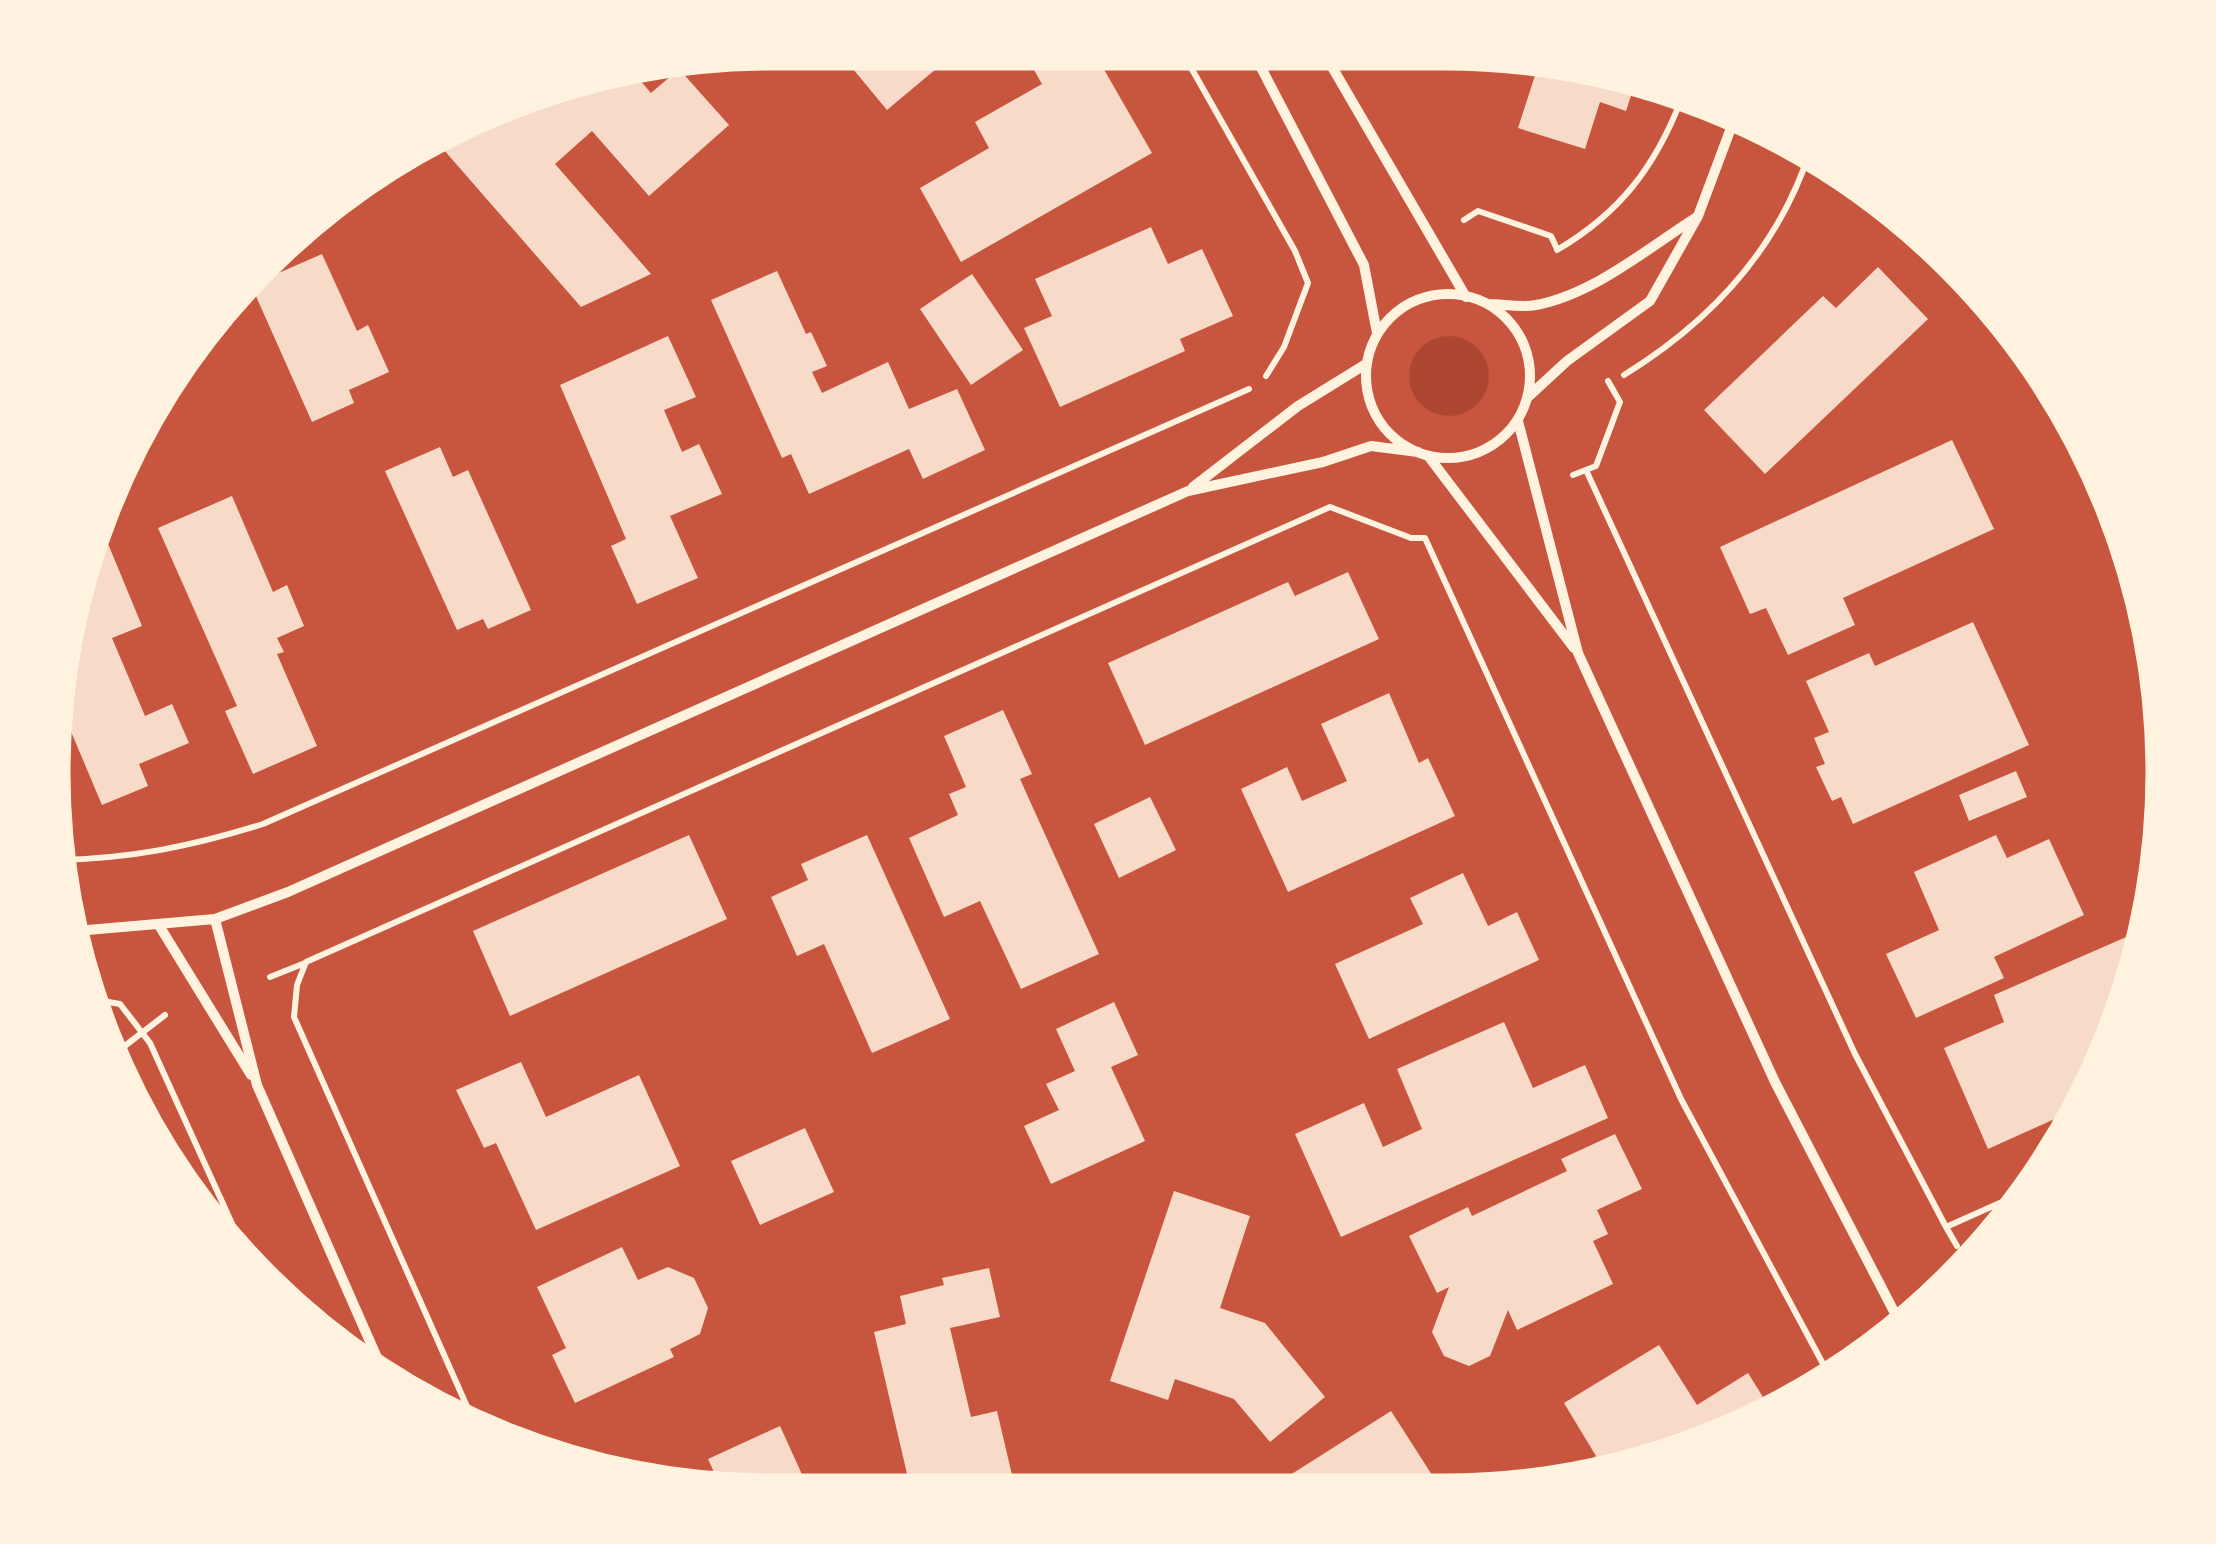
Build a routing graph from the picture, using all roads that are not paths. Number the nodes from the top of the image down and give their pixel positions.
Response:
1 (1261, 68) edge
2 (1333, 68) edge
3 (1731, 129) edge
4 (1698, 216) junction
5 (1466, 297) junction
6 (1488, 304) junction
7 (1376, 333) junction
8 (1366, 364) junction
9 (1528, 398) junction
10 (1518, 421) junction
11 (1424, 455) junction
12 (1188, 491) junction
13 (1578, 653) junction
14 (216, 919) junction
15 (160, 927) junction
16 (86, 931) edge
17 (257, 1085) junction
18 (1895, 1313) edge
19 (375, 1354) edge

1 - 7 street
2 - 5 street
3 - 4 street
4 - 6 street
4 - 9 street
5 - 6 street
5 - 7 street
6 - 9 street
7 - 8 street
8 - 11 street
8 - 12 street
9 - 10 street
10 - 11 street
10 - 13 street
11 - 12 street
11 - 13 street
12 - 14 street
13 - 18 street
14 - 15 street
14 - 17 street
15 - 16 street
15 - 17 street
17 - 19 street

